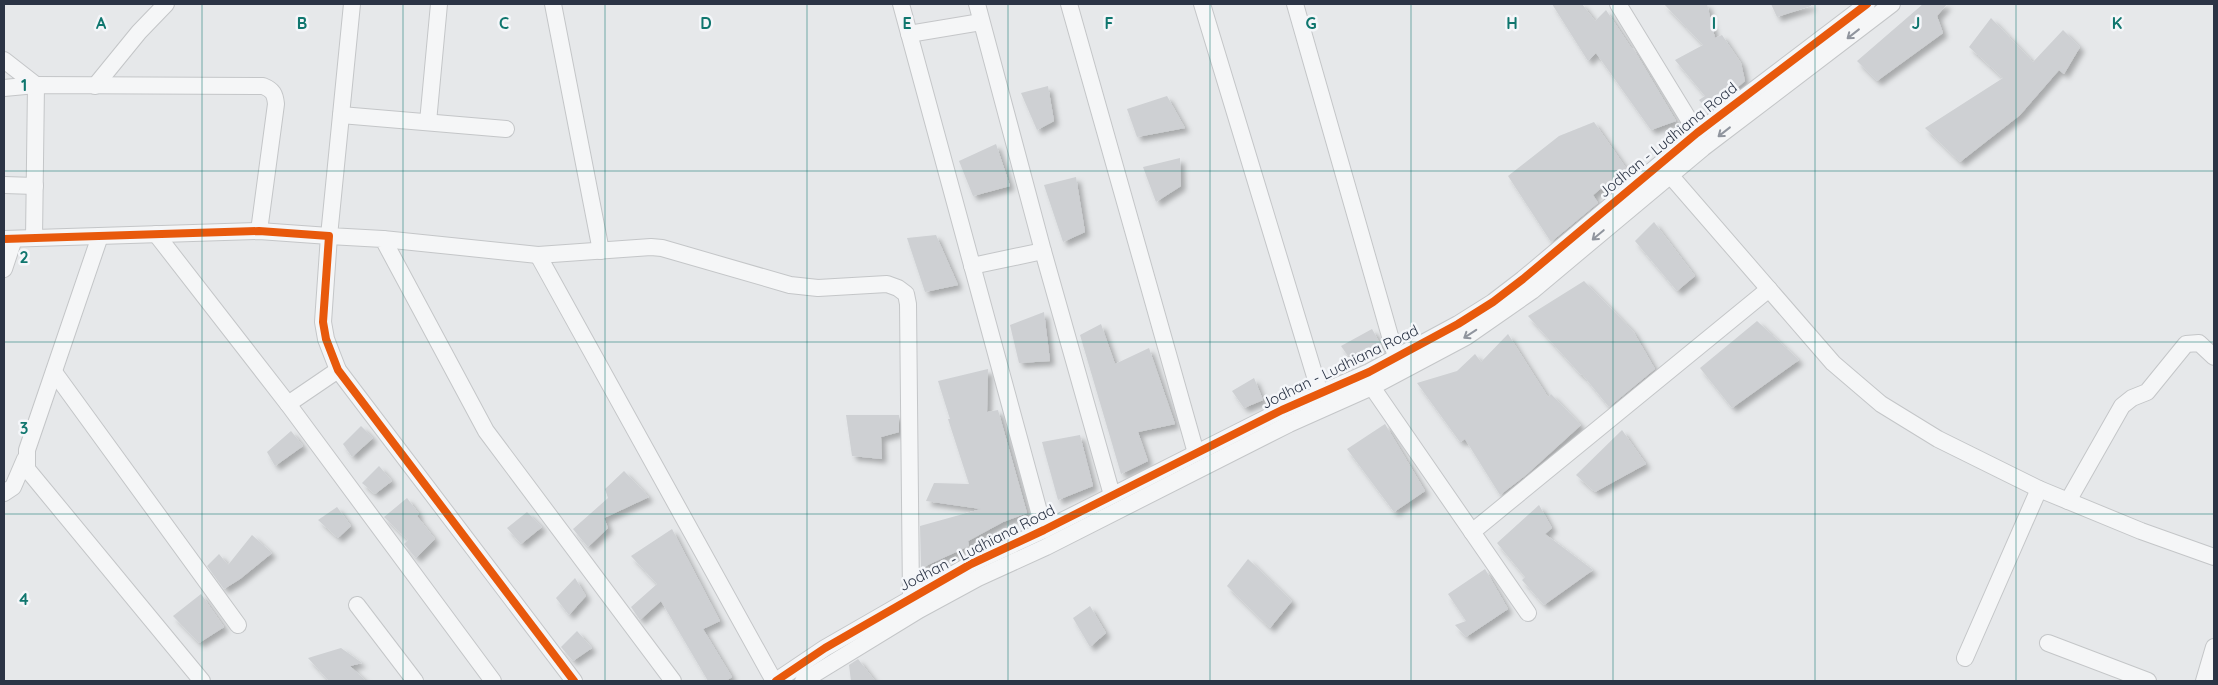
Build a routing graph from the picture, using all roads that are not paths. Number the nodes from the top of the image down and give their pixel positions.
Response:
1 (166, 4) edge
2 (352, 4) edge
3 (439, 4) edge
4 (553, 4) edge
5 (901, 4) edge
6 (977, 4) edge
7 (1070, 4) edge
8 (1202, 4) edge
9 (1294, 4) edge
10 (1618, 4) edge
11 (1867, 4) edge
12 (1892, 4) edge
13 (981, 22) junction
14 (910, 34) junction
15 (4, 60) edge
16 (36, 85) junction
17 (95, 86) junction
18 (4, 88) edge
19 (341, 114) junction
20 (428, 122) junction
21 (506, 129) dead end
22 (1697, 133) junction
23 (1665, 169) junction
24 (4, 185) edge
25 (35, 186) junction
26 (259, 231) junction
27 (156, 234) junction
28 (100, 236) junction
29 (329, 236) junction
30 (34, 238) junction
31 (9, 239) edge
32 (383, 239) junction
33 (601, 251) junction
34 (1043, 251) junction
35 (538, 255) junction
36 (972, 266) junction
37 (4, 268) edge
38 (1769, 289) junction
39 (1396, 357) junction
40 (2214, 357) edge
41 (338, 370) junction
42 (54, 372) junction
43 (1372, 387) junction
44 (1320, 393) junction
45 (288, 404) junction
46 (1196, 453) junction
47 (26, 459) junction
48 (2039, 489) junction
49 (4, 493) edge
50 (1112, 495) junction
51 (2068, 501) junction
52 (1044, 530) junction
53 (1472, 532) junction
54 (2214, 557) edge
55 (911, 596) junction
56 (357, 605) dead end
57 (1528, 613) dead end
58 (238, 625) dead end
59 (2048, 643) dead end
60 (2214, 647) edge
61 (1964, 658) dead end
62 (202, 681) edge
63 (415, 681) edge
64 (493, 681) edge
65 (574, 681) edge
66 (673, 681) edge
67 (775, 681) edge
68 (803, 681) edge
69 (2148, 681) edge
70 (2204, 681) edge

1 - 17 street
2 - 19 street
3 - 20 street
4 - 33 street
5 - 14 street
6 - 13 street
7 - 46 street
8 - 44 street
9 - 39 street
10 - 22 street
11 - 22 street, Jodhan - Ludhiana Road
12 -> 23 street, Jodhan - Ludhiana Road
13 - 14 street
13 - 34 street
14 - 36 street
15 - 16 street
16 - 17 street
16 - 18 street
16 - 25 street
17 - 26 street
19 - 20 street
19 - 29 street
20 - 21 street
22 - 23 street, Jodhan - Ludhiana Road
23 - 38 street
23 - 39 street, Jodhan - Ludhiana Road
23 -> 43 street, Jodhan - Ludhiana Road
24 - 25 street
25 - 30 street
26 - 27 street
26 - 29 street
27 - 28 street
27 - 45 street
28 - 30 street
28 - 42 street
29 - 32 street
29 - 41 street
30 - 31 street
31 - 37 street
32 - 35 street
32 - 66 street
33 - 35 street
33 - 55 street
34 - 36 street
34 - 50 street
35 - 67 street
36 - 52 street
38 - 48 street
38 - 53 street
39 - 44 street, Jodhan - Ludhiana Road
40 - 51 street
41 - 45 street
41 - 65 street
42 - 47 street
42 - 58 street
43 - 53 street
43 - 68 street, Jodhan - Ludhiana Road
44 - 46 street, Jodhan - Ludhiana Road
45 - 64 street
46 - 50 street, Jodhan - Ludhiana Road
47 - 49 street
47 - 62 street
48 - 51 street
48 - 61 street
50 - 52 street, Jodhan - Ludhiana Road
51 - 54 street
52 - 55 street, Jodhan - Ludhiana Road
53 - 57 street
55 - 67 street, Jodhan - Ludhiana Road
56 - 63 street
59 - 69 street
60 - 70 street

